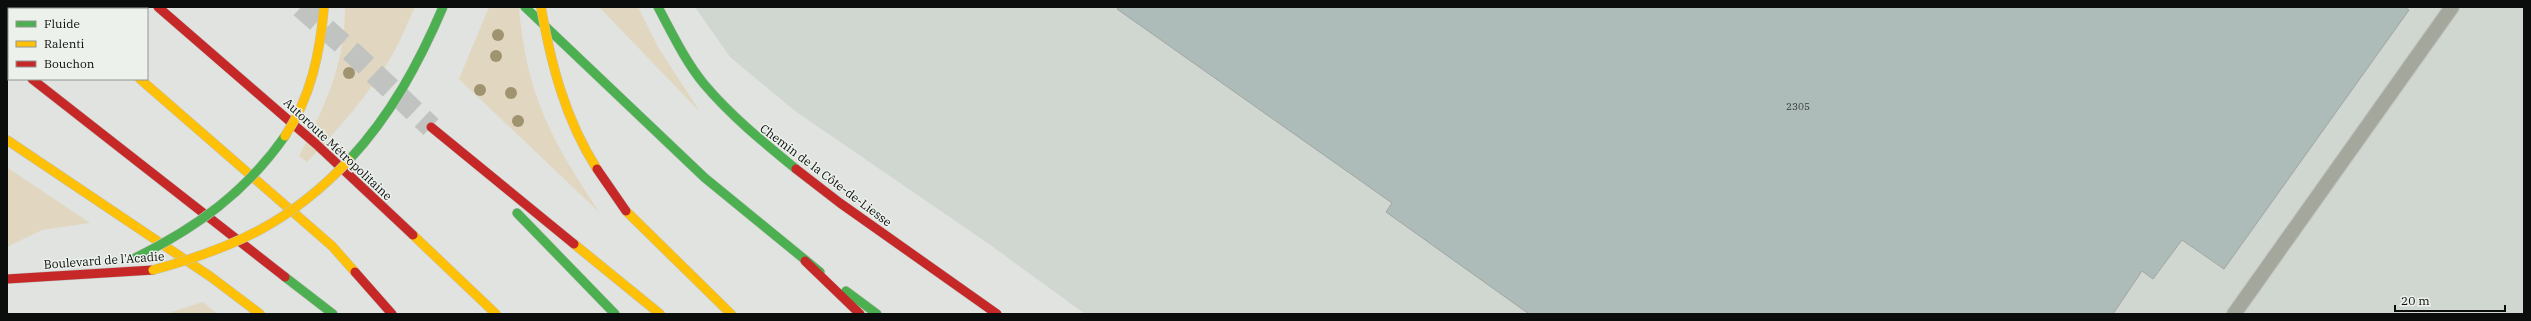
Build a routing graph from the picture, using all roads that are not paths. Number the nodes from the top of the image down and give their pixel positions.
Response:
1 (158, 7) edge
2 (324, 7) edge
3 (443, 7) edge
4 (525, 7) edge
5 (541, 7) edge
6 (658, 7) edge
7 (2452, 7) edge
8 (33, 80) edge
9 (141, 80) edge
10 (7, 140) edge
11 (501, 197) dead end
12 (512, 208) dead end
13 (805, 261) junction
14 (103, 272) junction
15 (7, 279) edge
16 (260, 314) edge
17 (333, 314) edge
18 (392, 314) edge
19 (496, 314) edge
20 (615, 314) edge
21 (660, 314) edge
22 (731, 314) edge
23 (860, 314) edge
24 (877, 314) edge
25 (997, 314) edge
26 (2234, 314) edge

1 - 19 main road, Autoroute Métropolitaine
2 - 14 main road, bridge
3 - 14 main road, Boulevard de l'Acadie, bridge
4 - 13 main road
5 - 22 main road, bridge
6 - 25 main road, Chemin de la Côte-de-Liesse
7 - 26 lane
8 - 17 main road
9 - 18 main road
10 - 16 main road
11 - 21 main road
12 - 20 main road
13 - 23 main road
13 - 24 main road
14 - 15 main road, Boulevard de l'Acadie

